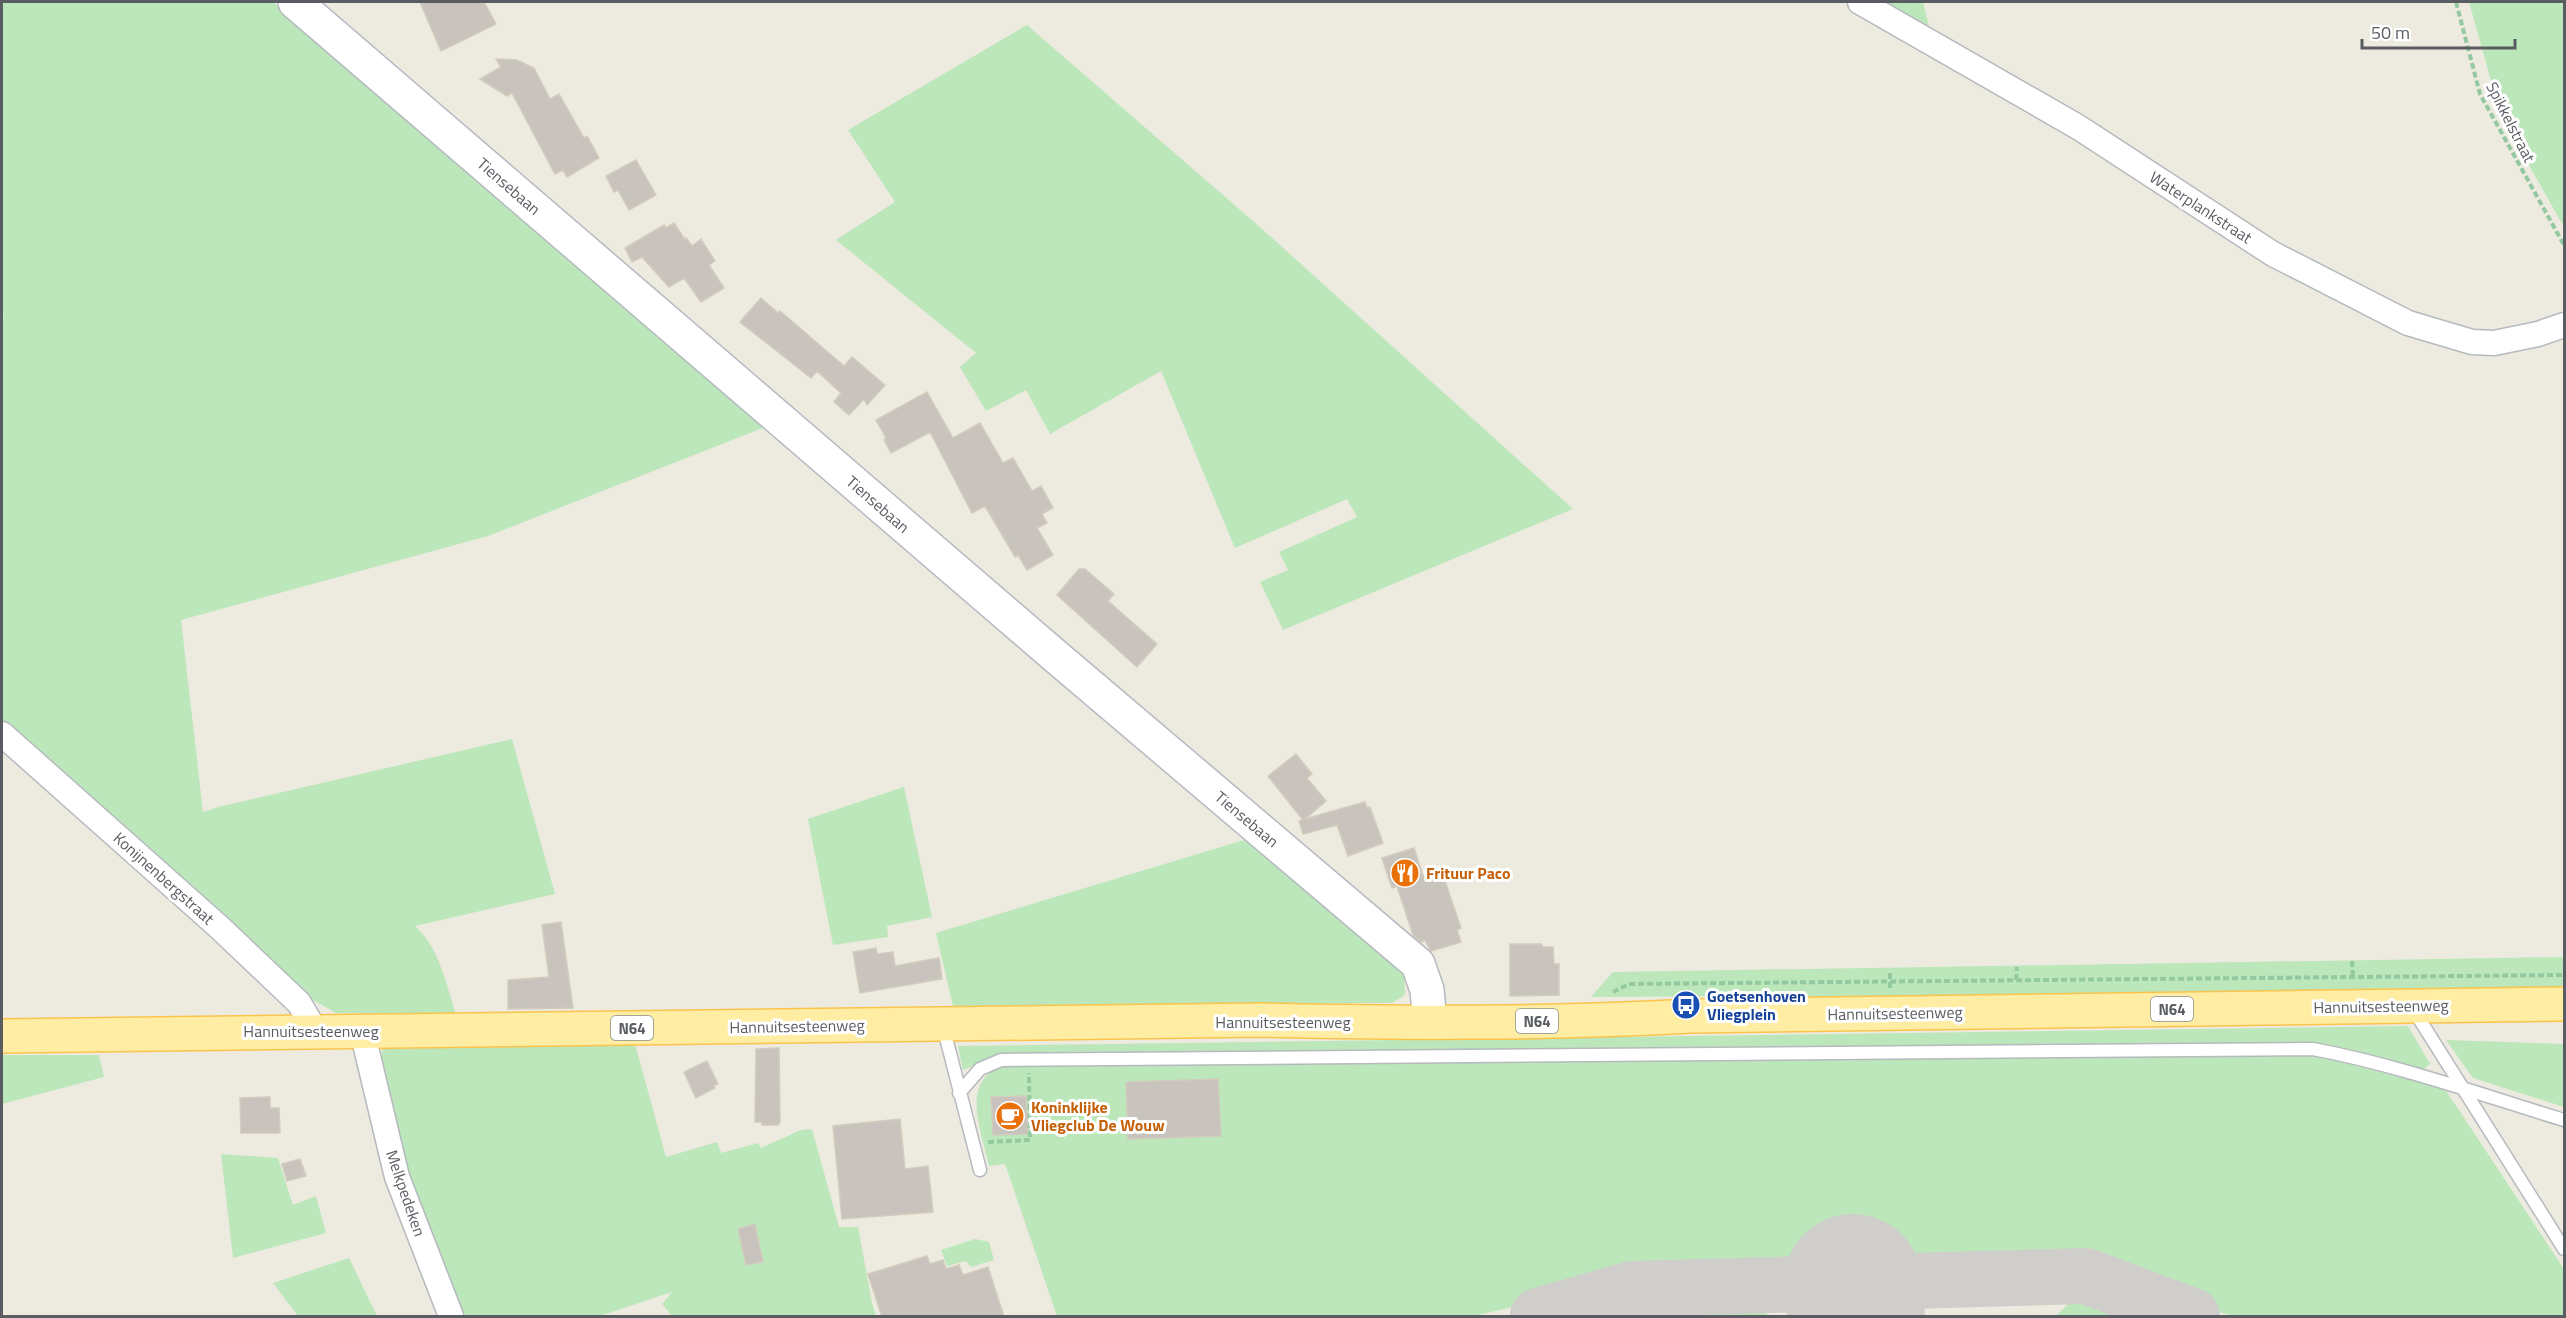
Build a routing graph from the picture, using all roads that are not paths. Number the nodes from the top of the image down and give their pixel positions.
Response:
1 (295, 2) edge
2 (1860, 2) edge
3 (2565, 325) edge
4 (2, 734) edge
5 (2565, 1004) edge
6 (2411, 1006) junction
7 (1430, 1022) junction
8 (943, 1024) junction
9 (362, 1031) junction
10 (316, 1032) junction
11 (2, 1036) edge
12 (2461, 1088) junction
13 (959, 1093) junction
14 (2565, 1120) edge
15 (980, 1170) dead end
16 (2565, 1250) edge
17 (452, 1317) edge

1 - 7 street, Tiensebaan
2 - 3 street, Waterplankstraat
4 - 10 street, Konijnenbergstraat
5 - 6 main road, Hannuitsesteenweg / N64
6 - 7 main road, Hannuitsesteenweg / N64
6 - 12 lane
7 - 8 main road, Hannuitsesteenweg / N64
8 - 9 main road, Hannuitsesteenweg / N64
8 - 13 lane
9 - 10 main road, Hannuitsesteenweg / N64
9 - 17 street, Melkpedeken
10 - 11 main road, Hannuitsesteenweg / N64
12 - 13 lane
12 - 14 lane
12 - 16 lane
13 - 15 lane

